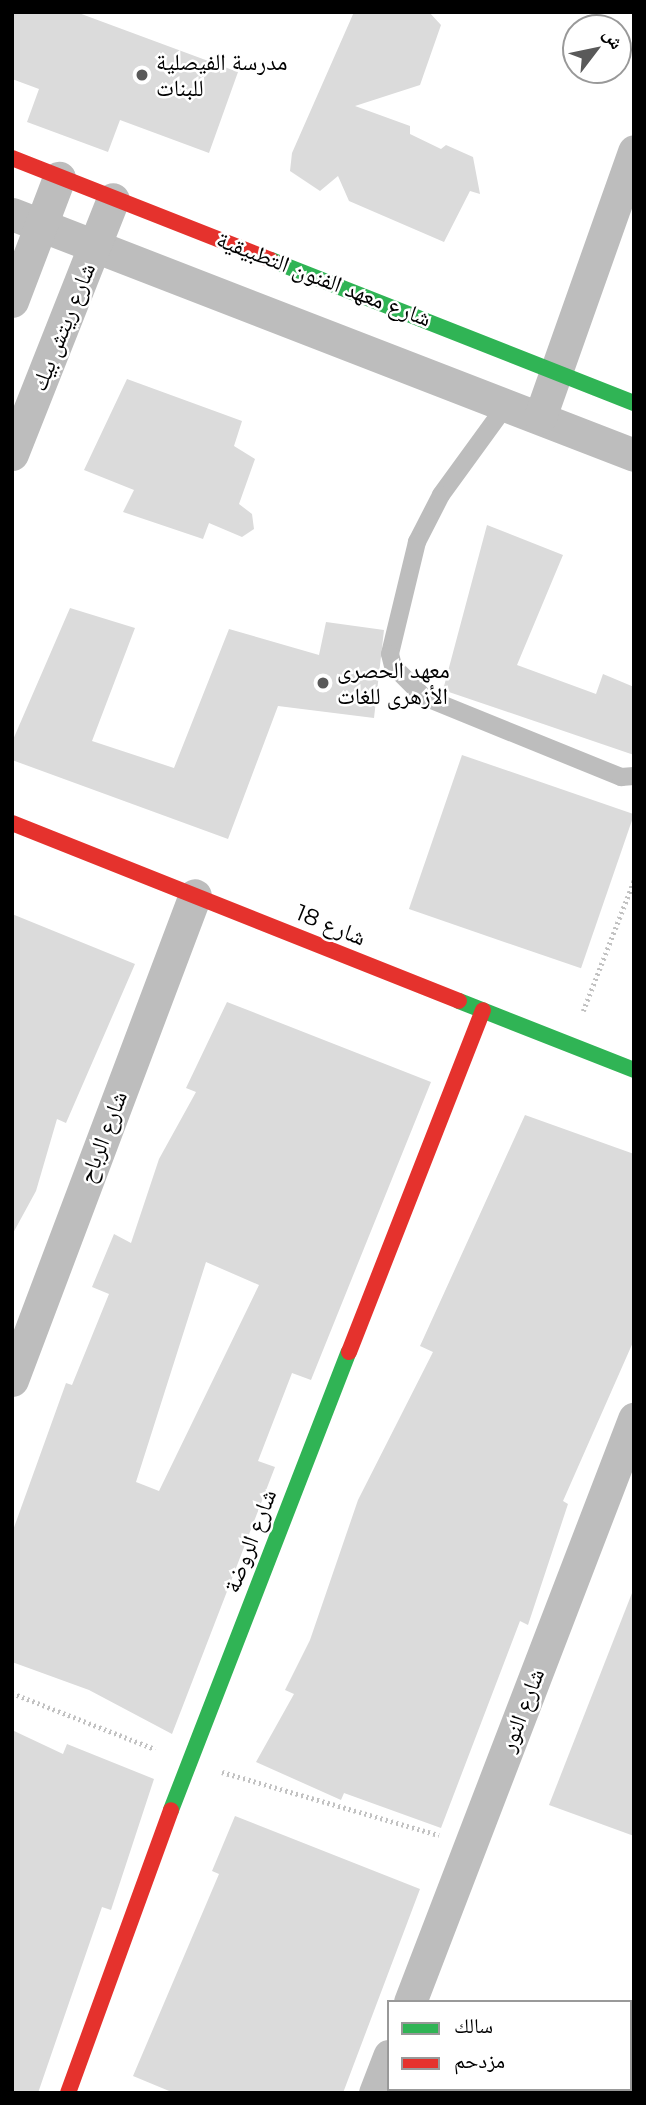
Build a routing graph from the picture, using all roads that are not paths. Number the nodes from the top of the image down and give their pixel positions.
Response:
1 (634, 151) edge
2 (12, 158) edge
3 (58, 177) junction
4 (113, 199) junction
5 (27, 220) edge
6 (95, 247) junction
7 (12, 301) edge
8 (556, 369) junction
9 (634, 403) edge
10 (507, 404) junction
11 (540, 417) junction
12 (12, 454) edge
13 (634, 455) edge
14 (634, 776) edge
15 (12, 823) edge
16 (195, 895) junction
17 (483, 1010) junction
18 (634, 1070) edge
19 (12, 1380) edge
20 (634, 1419) edge
21 (411, 2000) edge
22 (387, 2061) edge
23 (68, 2093) edge
24 (375, 2093) edge

1 - 8 street
2 - 3 street, شارع معهد الفنون التطبيقية
3 - 4 street, شارع معهد الفنون التطبيقية
3 - 5 street
4 - 6 street, شارع ريتش بيك
4 - 8 street, شارع معهد الفنون التطبيقية
5 - 6 street
5 - 7 street
6 - 10 street
6 - 12 street, شارع ريتش بيك
8 - 9 street, شارع معهد الفنون التطبيقية
8 - 11 street
10 - 11 street
10 - 14 lane
11 - 13 street
15 - 16 street, شارع 18
16 - 17 street, شارع 18
16 - 19 street, شارع الرباح
17 - 18 street, شارع 18
17 - 23 street, شارع الروضة
20 - 21 street, شارع النور
22 - 24 street

